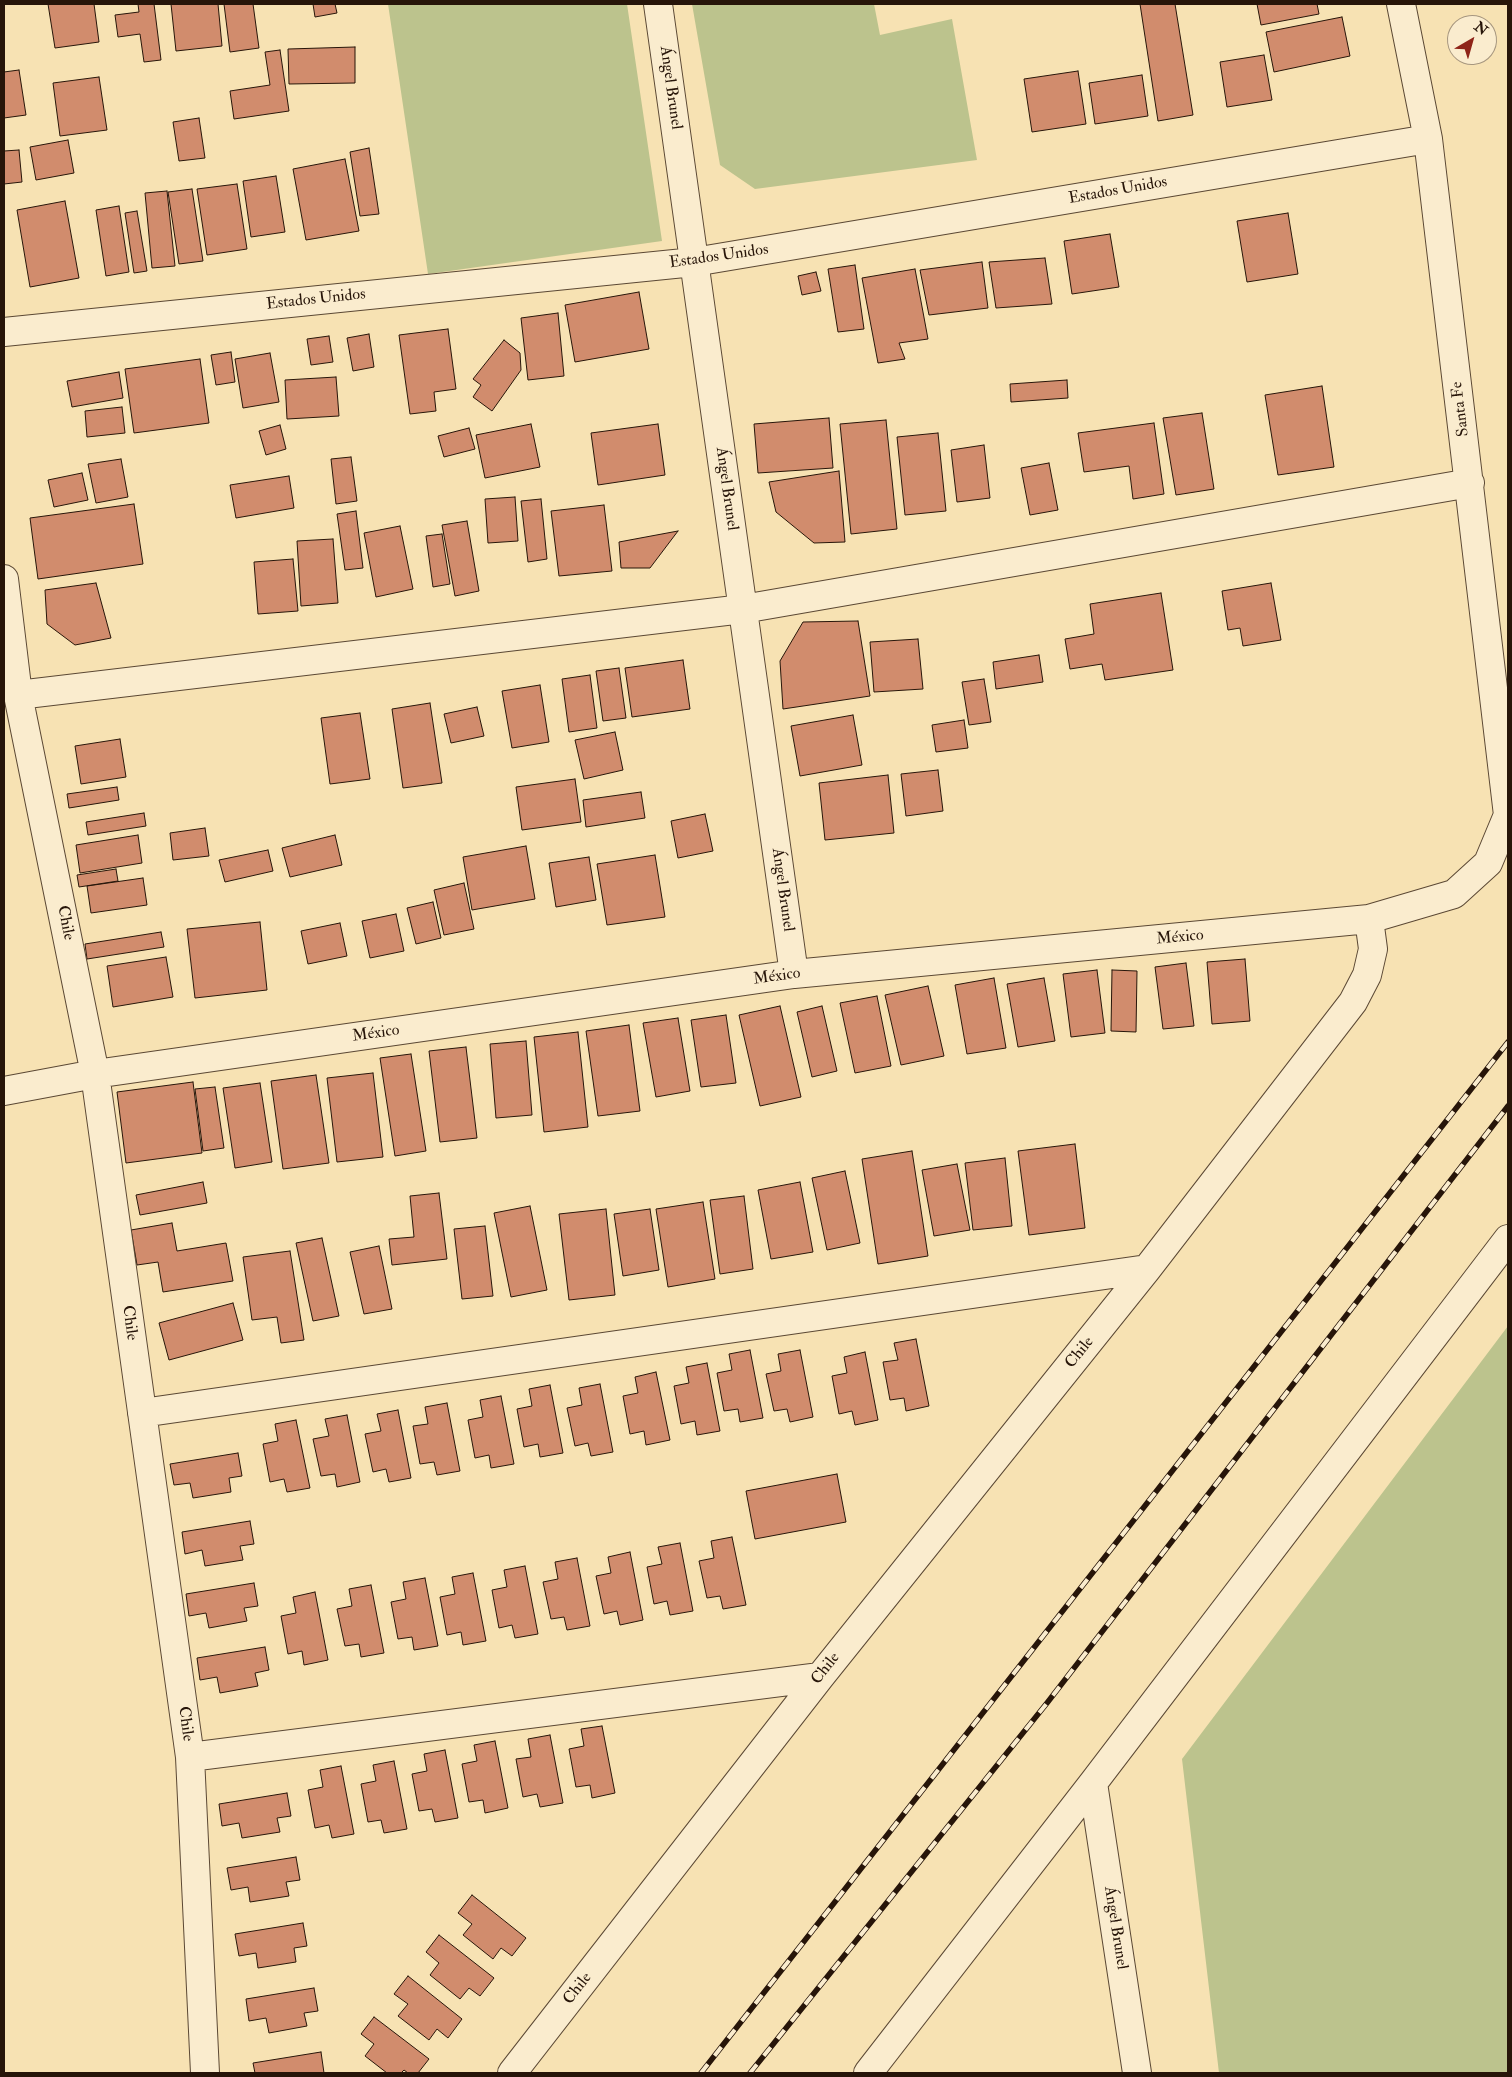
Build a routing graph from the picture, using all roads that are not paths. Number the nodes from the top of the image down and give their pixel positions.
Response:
1 (658, 4) edge
2 (1401, 4) edge
3 (1428, 139) junction
4 (694, 262) junction
5 (4, 332) edge
6 (1470, 483) junction
7 (4, 579) edge
8 (743, 609) junction
9 (18, 695) junction
10 (1508, 816) edge
11 (1369, 920) junction
12 (794, 974) junction
13 (95, 1074) junction
14 (4, 1091) edge
15 (1508, 1238) edge
16 (1146, 1269) junction
17 (142, 1413) junction
18 (820, 1677) junction
19 (190, 1757) junction
20 (1093, 1784) junction
21 (205, 2073) edge
22 (512, 2073) edge
23 (868, 2073) edge
24 (1137, 2073) edge

1 - 4 street, Ángel Brunel
2 - 3 street, Santa Fe
3 - 4 street, Estados Unidos
3 - 6 street, Santa Fe
4 - 5 street, Estados Unidos
4 - 8 street, Ángel Brunel
6 - 8 street
6 - 10 street, Santa Fe
7 - 9 street, Chile
8 - 9 street
8 - 12 street, Ángel Brunel
9 - 13 street, Chile
10 - 11 street, México
11 - 12 street, México
11 - 16 street, Chile
12 - 13 street, México
13 - 14 street, México
13 - 17 street, Chile
15 - 20 street
16 - 17 street
16 - 18 street, Chile
17 - 19 street, Chile
18 - 19 street
18 - 22 street, Chile
19 - 21 street, Chile
20 - 23 street
20 - 24 street, Ángel Brunel

